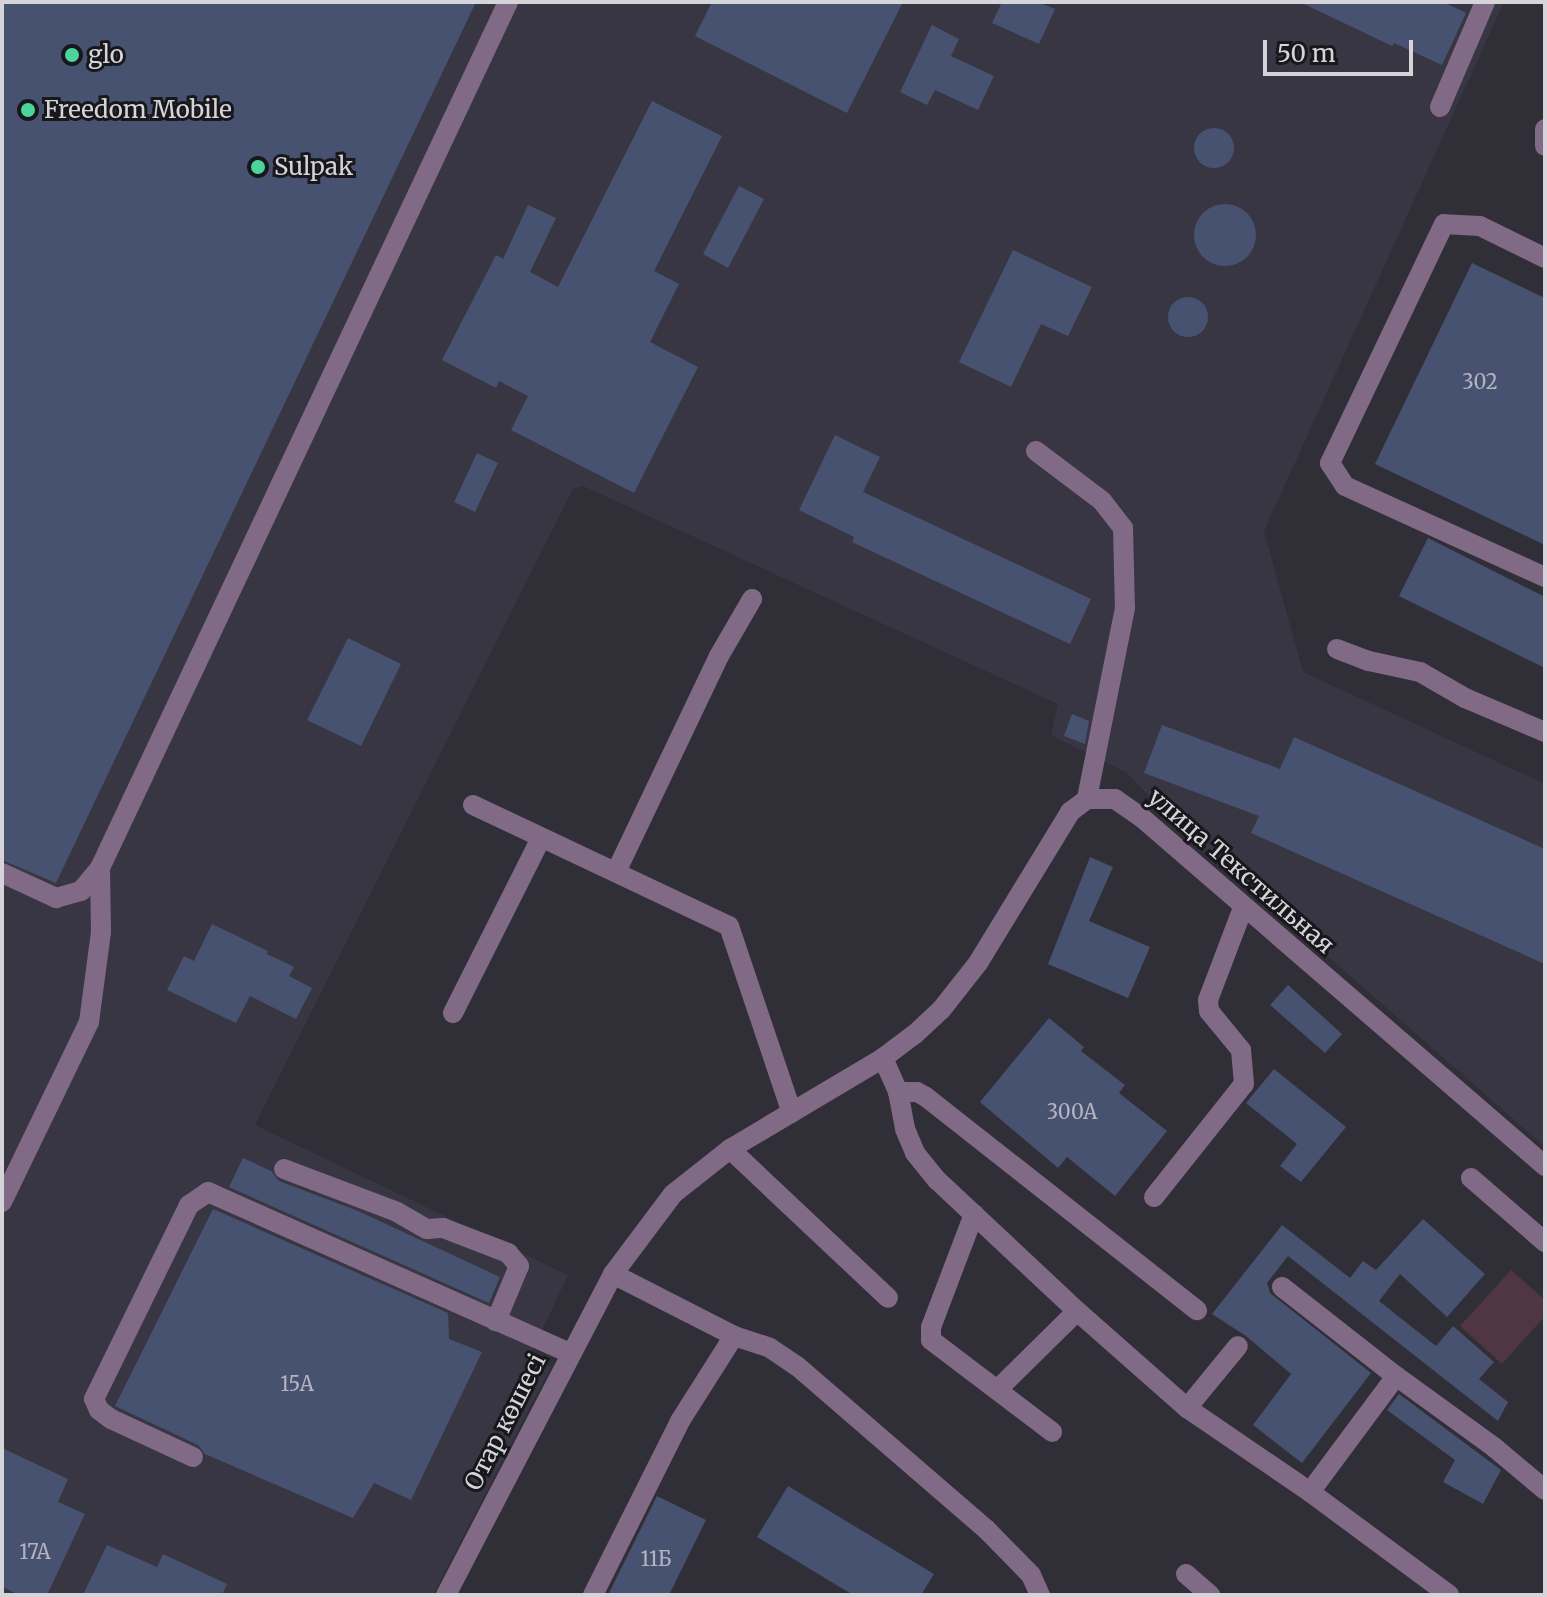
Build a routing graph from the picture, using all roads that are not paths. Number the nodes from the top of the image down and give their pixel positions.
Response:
1 (508, 2) edge
2 (1485, 2) edge
3 (1440, 107) dead end
4 (1545, 129) edge
5 (1545, 146) edge
6 (1545, 258) edge
7 (1036, 451) dead end
8 (1545, 577) edge
9 (752, 599) dead end
10 (1337, 649) dead end
11 (1545, 732) edge
12 (1087, 799) junction
13 (473, 805) dead end
14 (541, 838) junction
15 (100, 868) junction
16 (616, 872) junction
17 (2, 873) edge
18 (1243, 908) junction
19 (453, 1013) dead end
20 (883, 1058) junction
21 (898, 1092) junction
22 (792, 1113) junction
23 (730, 1149) junction
24 (1545, 1166) edge
25 (284, 1169) dead end
26 (1471, 1178) dead end
27 (1154, 1197) dead end
28 (2, 1202) edge
29 (974, 1214) junction
30 (1545, 1242) edge
31 (613, 1274) junction
32 (1282, 1287) dead end
33 (888, 1298) dead end
34 (1197, 1310) dead end
35 (1077, 1311) junction
36 (496, 1321) junction
37 (734, 1336) junction
38 (1238, 1346) dead end
39 (569, 1353) junction
40 (1396, 1376) junction
41 (997, 1390) junction
42 (1187, 1408) junction
43 (1052, 1432) dead end
44 (193, 1457) dead end
45 (1545, 1490) edge
46 (1310, 1492) junction
47 (1186, 1574) dead end
48 (446, 1595) edge
49 (593, 1595) edge
50 (1040, 1595) edge
51 (1210, 1595) edge
52 (1449, 1595) edge

1 - 15 street
2 - 3 street
4 - 5 street
6 - 8 street
7 - 12 street
9 - 16 street
10 - 11 street
12 - 18 street, улица Текстильная
12 - 20 street
13 - 14 street
14 - 16 street
14 - 19 street
15 - 17 street
15 - 28 street
16 - 22 street
18 - 24 street, улица Текстильная
18 - 27 street
20 - 21 street
20 - 22 street
21 - 29 street
21 - 34 street
22 - 23 street
23 - 31 street
23 - 33 street
25 - 36 street
26 - 30 street
29 - 35 street
29 - 41 street
31 - 37 street
31 - 39 street, Отар көшесі
32 - 40 street
35 - 41 street
35 - 42 street
36 - 39 street
36 - 44 street
37 - 49 street
37 - 50 street
38 - 42 street
39 - 48 street, Отар көшесі
40 - 45 street
40 - 46 street
41 - 43 street
42 - 46 street
46 - 52 street
47 - 51 street

